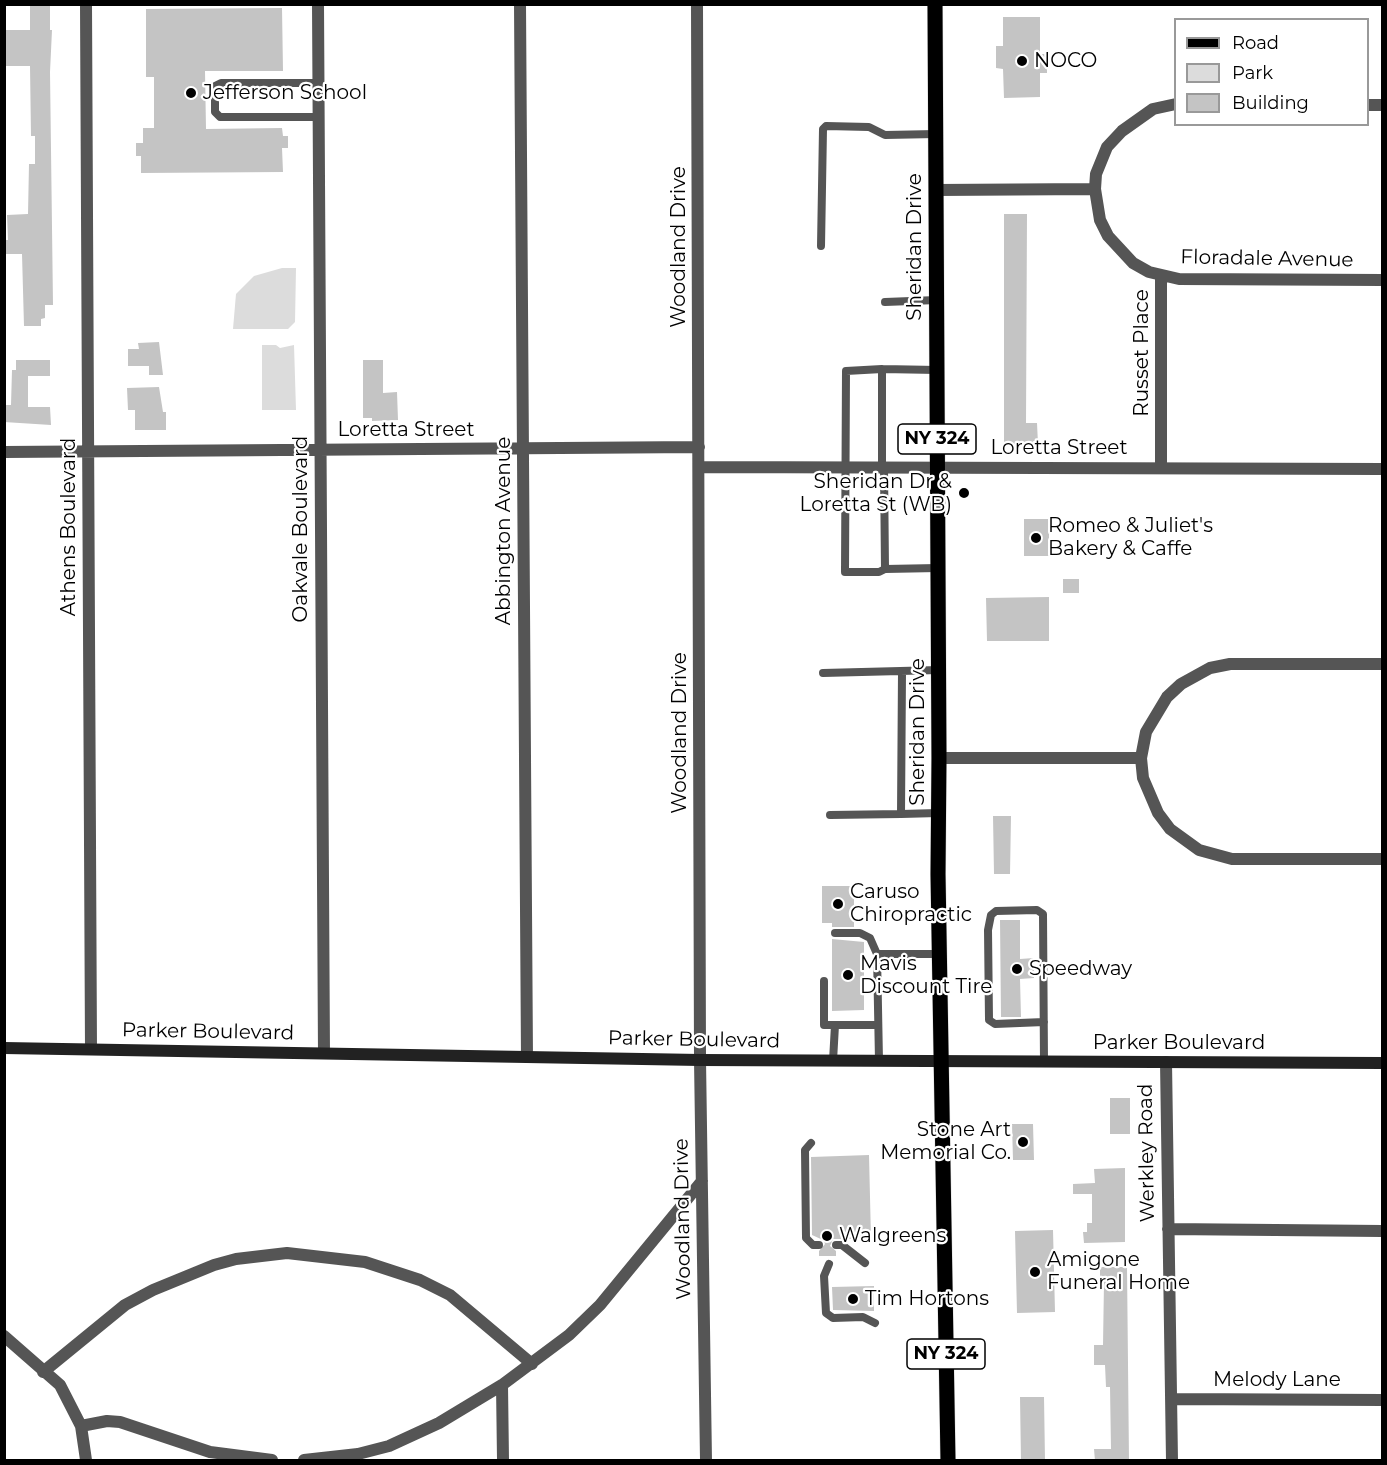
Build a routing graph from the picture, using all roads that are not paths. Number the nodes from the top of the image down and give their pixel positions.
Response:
1 (86, 4) edge
2 (318, 4) edge
3 (520, 4) edge
4 (697, 4) edge
5 (935, 4) edge
6 (318, 83) junction
7 (1174, 105) edge
8 (318, 117) junction
9 (936, 134) junction
10 (1095, 189) junction
11 (936, 190) junction
12 (821, 246) dead end
13 (1161, 276) junction
14 (1383, 280) edge
15 (936, 300) junction
16 (885, 302) dead end
17 (882, 369) junction
18 (937, 370) junction
19 (699, 447) junction
20 (523, 448) junction
21 (320, 450) junction
22 (88, 451) junction
23 (4, 452) edge
24 (699, 467) junction
25 (845, 467) junction
26 (883, 467) junction
27 (938, 467) junction
28 (1161, 467) junction
29 (1383, 469) edge
30 (938, 568) junction
31 (885, 569) junction
32 (1383, 664) edge
33 (939, 670) junction
34 (902, 672) junction
35 (824, 673) dead end
36 (939, 758) junction
37 (1141, 758) junction
38 (938, 813) junction
39 (901, 814) junction
40 (830, 815) dead end
41 (1383, 859) edge
42 (835, 933) dead end
43 (877, 954) junction
44 (939, 954) junction
45 (824, 981) dead end
46 (1044, 1022) junction
47 (835, 1025) junction
48 (878, 1025) junction
49 (4, 1048) edge
50 (91, 1049) junction
51 (324, 1053) junction
52 (527, 1057) junction
53 (700, 1060) junction
54 (833, 1061) junction
55 (879, 1061) junction
56 (941, 1062) junction
57 (1044, 1062) junction
58 (1166, 1062) junction
59 (1383, 1063) edge
60 (811, 1143) dead end
61 (702, 1181) junction
62 (1168, 1229) junction
63 (1383, 1231) edge
64 (819, 1245) dead end
65 (836, 1245) dead end
66 (865, 1263) dead end
67 (829, 1264) dead end
68 (875, 1323) dead end
69 (4, 1336) edge
70 (532, 1364) junction
71 (43, 1372) junction
72 (502, 1385) junction
73 (1171, 1399) junction
74 (1383, 1400) edge
75 (81, 1426) junction
76 (86, 1461) edge
77 (272, 1461) edge
78 (304, 1461) edge
79 (503, 1461) edge
80 (706, 1461) edge
81 (948, 1461) edge
82 (1172, 1461) edge

1 - 22 street, Athens Boulevard
2 - 6 street, Oakvale Boulevard
3 - 20 street, Abbington Avenue
4 - 19 street, Woodland Drive
5 - 9 main road, Sheridan Drive / NY 324
6 - 8 street, Oakvale Boulevard
6 - 8 lane
7 - 10 street
8 - 21 street, Oakvale Boulevard
9 - 11 main road, Sheridan Drive / NY 324
9 - 12 lane
10 - 11 street
10 - 13 street, Floradale Avenue
11 - 15 main road, Sheridan Drive / NY 324
13 - 14 street, Floradale Avenue
13 - 28 street, Russet Place
15 - 16 lane
15 - 18 main road, Sheridan Drive / NY 324
17 - 18 lane
17 - 25 lane
17 - 26 lane
18 - 27 main road, Sheridan Drive / NY 324
19 - 20 street, Loretta Street
19 - 24 street, Woodland Drive
20 - 21 street, Loretta Street
20 - 52 street, Abbington Avenue
21 - 22 street, Loretta Street
21 - 51 street, Oakvale Boulevard
22 - 23 street, Loretta Street
22 - 50 street, Athens Boulevard
24 - 25 street, Loretta Street
24 - 53 street, Woodland Drive
25 - 26 street, Loretta Street
25 - 31 lane
26 - 27 street, Loretta Street
26 - 31 lane
27 - 28 street, Loretta Street
27 - 30 main road, Sheridan Drive / NY 324
28 - 29 street, Loretta Street
30 - 31 lane
30 - 33 main road, Sheridan Drive / NY 324
32 - 37 street
33 - 34 lane
33 - 36 main road, Sheridan Drive / NY 324
34 - 35 lane
34 - 39 lane
36 - 37 street
36 - 38 main road, Sheridan Drive / NY 324
37 - 41 street
38 - 39 lane
38 - 44 main road, Sheridan Drive / NY 324
39 - 40 lane
42 - 43 lane
43 - 44 lane
43 - 48 lane
44 - 56 main road, Sheridan Drive / NY 324
45 - 47 lane
46 - 46 lane
46 - 57 lane
47 - 48 lane
47 - 54 lane
48 - 55 lane
49 - 50 street, Parker Boulevard
50 - 51 street, Parker Boulevard
51 - 52 street, Parker Boulevard
52 - 53 street, Parker Boulevard
53 - 54 street, Parker Boulevard
53 - 61 street, Woodland Drive
54 - 55 street, Parker Boulevard
55 - 56 street, Parker Boulevard
56 - 57 street, Parker Boulevard
56 - 81 main road, Sheridan Drive / NY 324
57 - 58 street, Parker Boulevard
58 - 59 street, Parker Boulevard
58 - 62 street, Werkley Road
60 - 64 lane
61 - 70 street
61 - 80 street, Woodland Drive
62 - 63 street
62 - 73 street, Werkley Road
65 - 66 lane
67 - 68 lane
69 - 71 street
70 - 71 street
70 - 72 street
71 - 75 street
72 - 78 street
72 - 79 street
73 - 74 street, Melody Lane
73 - 82 street, Werkley Road
75 - 76 street
75 - 77 street

